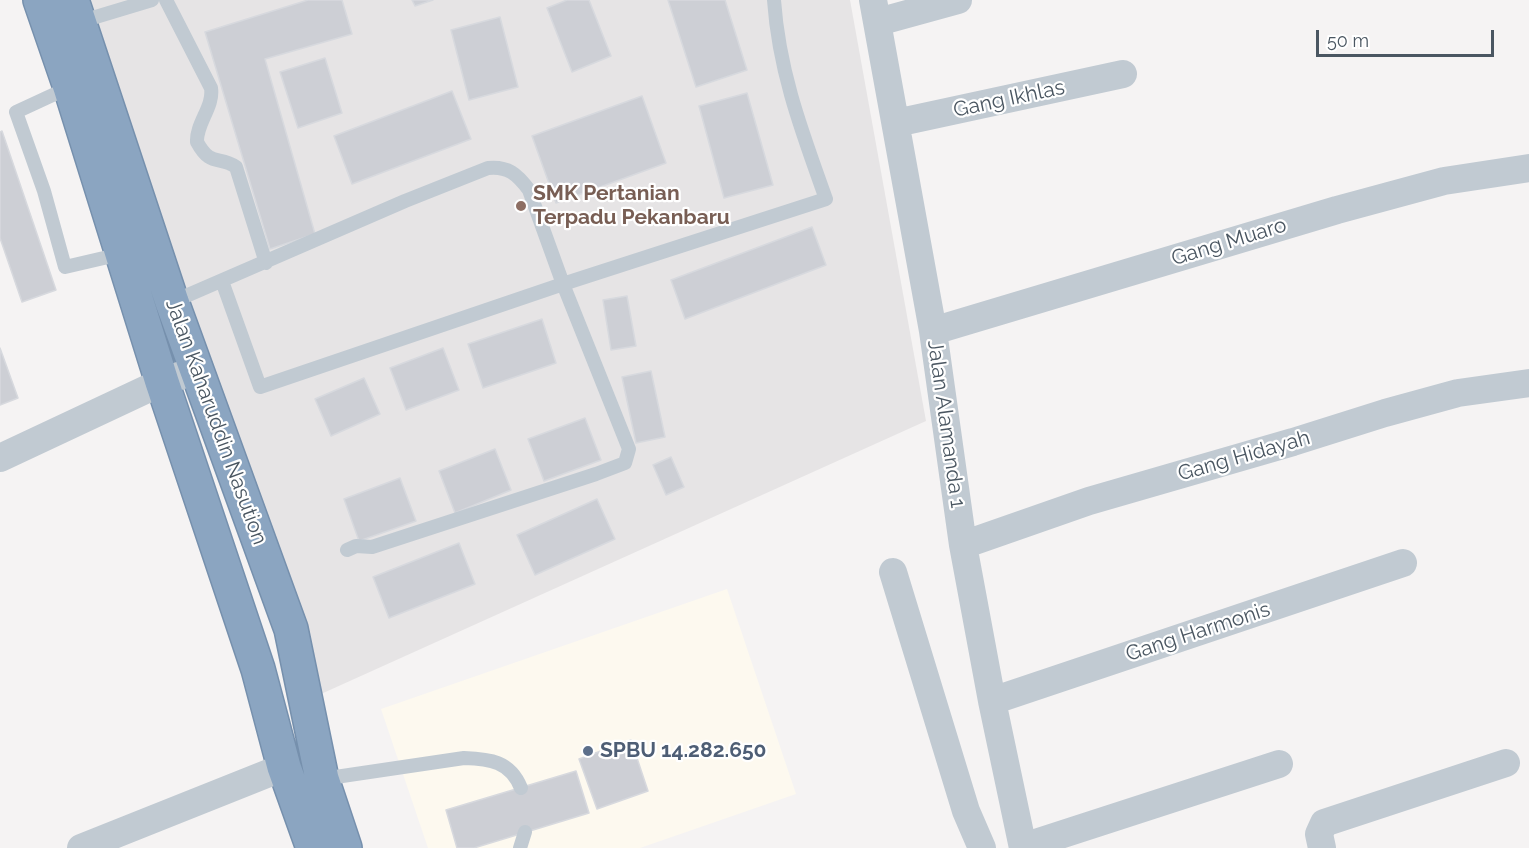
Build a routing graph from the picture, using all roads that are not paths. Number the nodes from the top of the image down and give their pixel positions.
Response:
1 (39, 0) edge
2 (152, 0) edge
3 (166, 0) edge
4 (774, 0) edge
5 (958, 0) edge
6 (76, 11) edge
7 (875, 11) edge
8 (1123, 74) dead end
9 (70, 87) junction
10 (896, 123) junction
11 (1529, 168) edge
12 (121, 254) junction
13 (266, 263) junction
14 (222, 281) junction
15 (562, 284) junction
16 (172, 302) junction
17 (933, 331) junction
18 (196, 370) junction
19 (162, 382) junction
20 (1529, 383) edge
21 (0, 458) edge
22 (963, 545) junction
23 (347, 550) dead end
24 (1403, 563) dead end
25 (893, 572) dead end
26 (992, 701) junction
27 (1506, 763) dead end
28 (1279, 764) dead end
29 (284, 767) junction
30 (322, 779) junction
31 (521, 788) dead end
32 (525, 832) dead end
33 (1023, 847) edge
34 (81, 848) edge
35 (313, 848) edge
36 (345, 848) edge
37 (520, 848) edge
38 (981, 848) edge
39 (1322, 848) edge

1 - 9 highway, Jalan Kaharuddin Nasution
2 - 6 lane
3 - 13 lane
4 - 15 lane
5 - 7 street
6 - 16 highway, Jalan Kaharuddin Nasution
7 - 10 street, Jalan Alamanda 1
8 - 10 street, Gang Ikhlas
9 - 12 highway, Jalan Kaharuddin Nasution
9 - 12 lane
10 - 17 street, Jalan Alamanda 1
11 - 17 street, Gang Muaro
12 - 19 highway, Jalan Kaharuddin Nasution
13 - 14 lane
13 - 15 lane
14 - 15 lane
14 - 16 lane
15 - 23 lane
16 - 18 highway, Jalan Kaharuddin Nasution
17 - 22 street, Jalan Alamanda 1
18 - 19 street
18 - 30 highway, Jalan Kaharuddin Nasution
19 - 21 street
19 - 29 highway, Jalan Kaharuddin Nasution
20 - 22 street, Gang Hidayah
22 - 26 street, Jalan Alamanda 1
24 - 26 street, Gang Harmonis
25 - 38 street
26 - 33 street, Jalan Alamanda 1
27 - 39 street
28 - 33 street
29 - 34 street
29 - 35 highway, Jalan Kaharuddin Nasution
30 - 31 lane
30 - 36 highway, Jalan Kaharuddin Nasution
32 - 37 lane

